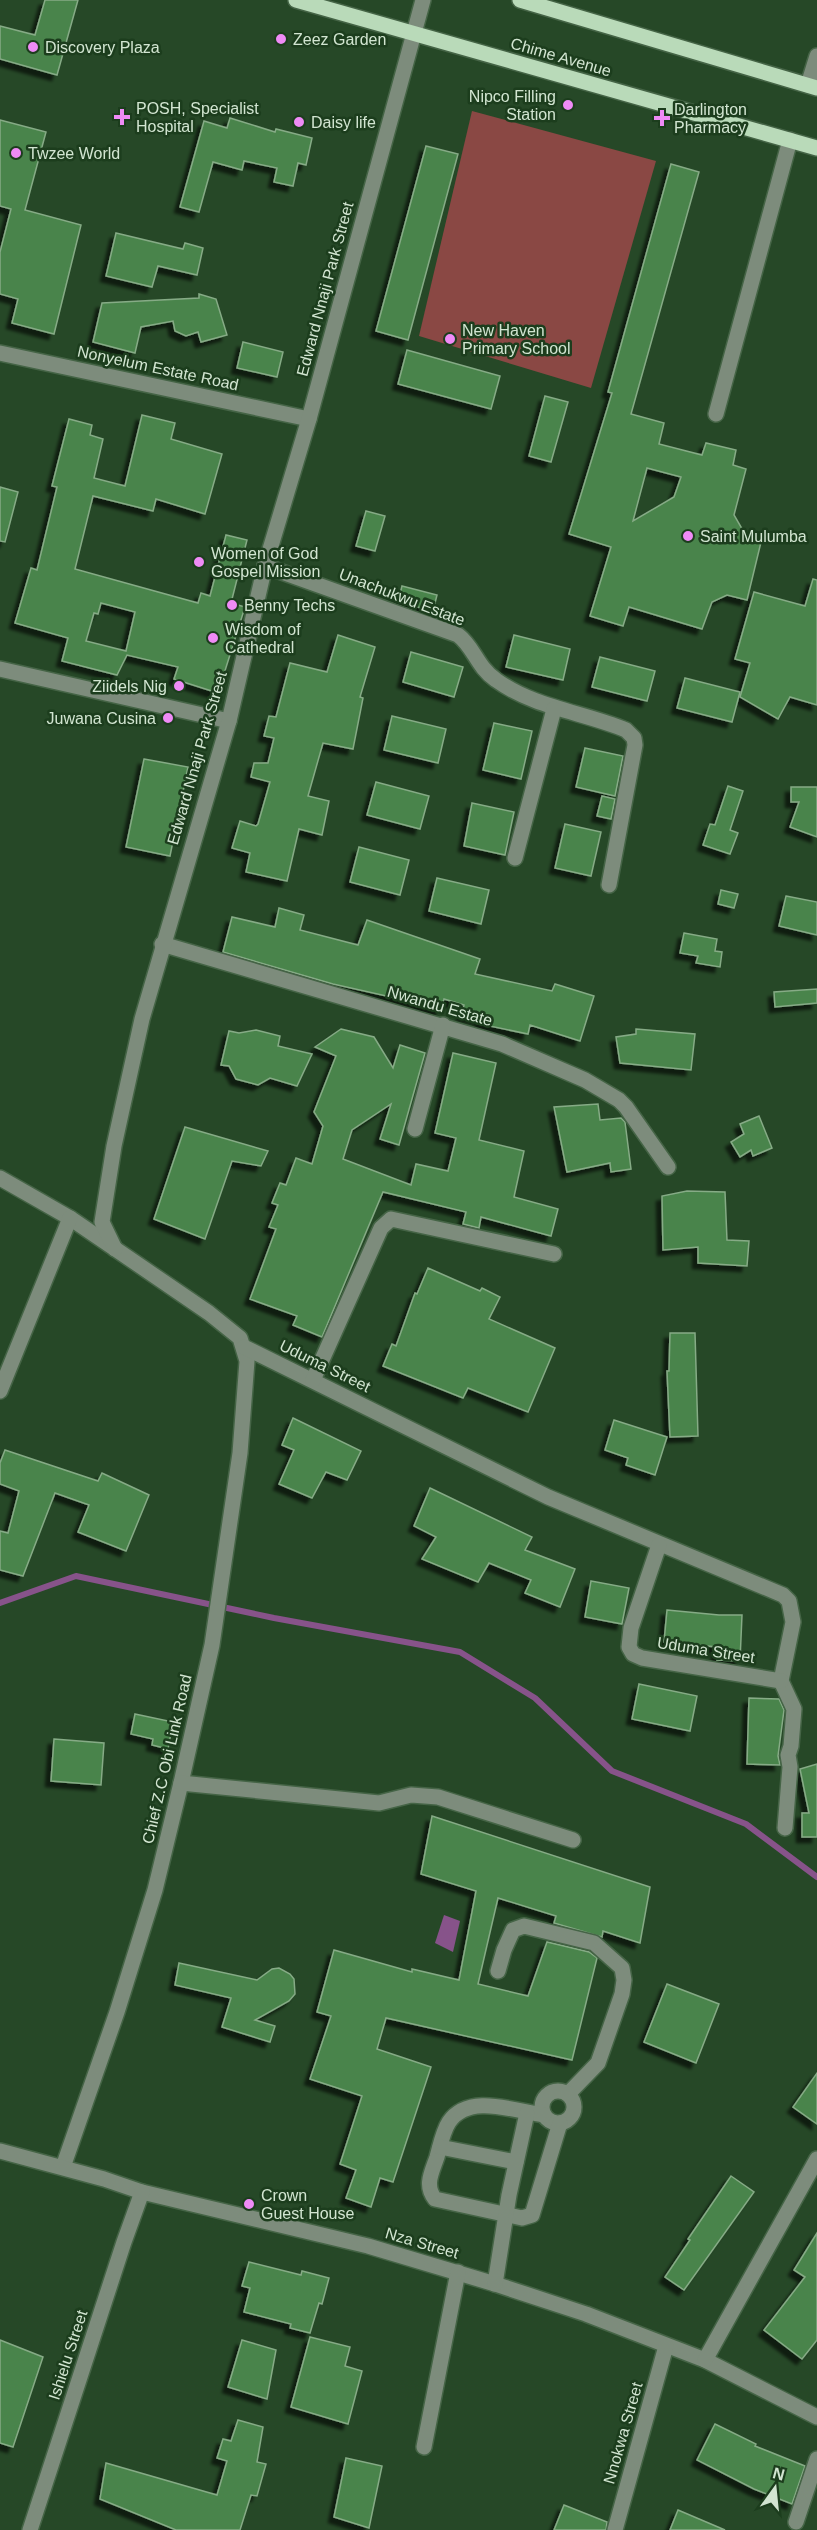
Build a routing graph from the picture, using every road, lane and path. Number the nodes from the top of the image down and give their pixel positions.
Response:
1 (296, 0) edge
2 (423, 0) edge
3 (520, 0) edge
4 (413, 33) junction
5 (817, 56) edge
6 (813, 87) edge
7 (790, 140) junction
8 (817, 148) edge
9 (0, 353) edge
10 (716, 414) dead end
11 (309, 419) junction
12 (266, 566) junction
13 (1, 674) edge
14 (554, 709) junction
15 (229, 721) junction
16 (515, 858) dead end
17 (609, 885) dead end
18 (162, 944) junction
19 (443, 1025) junction
20 (415, 1129) dead end
21 (668, 1167) dead end
22 (0, 1178) edge
23 (70, 1218) junction
24 (115, 1249) junction
25 (554, 1254) dead end
26 (244, 1347) junction
27 (313, 1380) junction
28 (0, 1391) edge
29 (659, 1545) junction
30 (781, 1681) junction
31 (181, 1784) junction
32 (785, 1828) dead end
33 (573, 1840) dead end
34 (498, 1971) dead end
35 (568, 2094) junction
36 (528, 2113) junction
37 (544, 2115) junction
38 (560, 2123) junction
39 (440, 2147) junction
40 (0, 2151) edge
41 (817, 2159) edge
42 (516, 2162) junction
43 (63, 2167) junction
44 (142, 2192) junction
45 (506, 2214) junction
46 (458, 2272) junction
47 (495, 2284) junction
48 (666, 2346) junction
49 (705, 2360) junction
50 (817, 2417) edge
51 (424, 2446) dead end
52 (817, 2459) edge
53 (796, 2522) dead end
54 (30, 2530) edge
55 (615, 2530) edge

1 - 4 main road, Chime Avenue
2 - 4 street, Edward Nnaji Park Street
3 - 6 main road
4 - 7 main road, Chime Avenue
4 - 11 street, Edward Nnaji Park Street
5 - 6 street
7 - 8 main road, Chime Avenue
7 - 10 street
9 - 11 street, Nonyelum Estate Road
11 - 12 street, Edward Nnaji Park Street
12 - 14 street, Unachukwu Estate
12 - 15 street, Edward Nnaji Park Street
13 - 15 street
14 - 16 street
14 - 17 street, Unachukwu Estate
15 - 18 street, Edward Nnaji Park Street
18 - 19 street, Nwandu Estate
18 - 24 street, Edward Nnaji Park Street
19 - 20 street
19 - 21 street, Nwandu Estate
22 - 23 street, Uduma Street
23 - 24 street, Uduma Street
23 - 28 street
24 - 26 street, Uduma Street
25 - 27 street
26 - 27 street, Uduma Street
26 - 31 street, Chief Z.C Obi Link Road
27 - 29 street, Uduma Street
29 - 30 street, Uduma Street
29 - 30 street, Uduma Street
30 - 32 street
31 - 33 street
31 - 43 street, Chief Z.C Obi Link Road
34 - 35 street
35 - 37 street
35 - 38 street
36 - 37 street
36 - 39 street
36 - 42 street
37 - 38 street
38 - 45 street
39 - 42 street
39 - 45 street
40 - 43 street, Nza Street
41 - 49 street
42 - 45 street
43 - 44 street, Nza Street
44 - 46 street, Nza Street
44 - 54 street, Ishielu Street
45 - 47 street
46 - 47 street, Nza Street
46 - 51 street
47 - 48 street, Nza Street
48 - 49 street, Nza Street
48 - 55 street, Nnokwa Street
49 - 50 street, Nza Street
52 - 53 street

